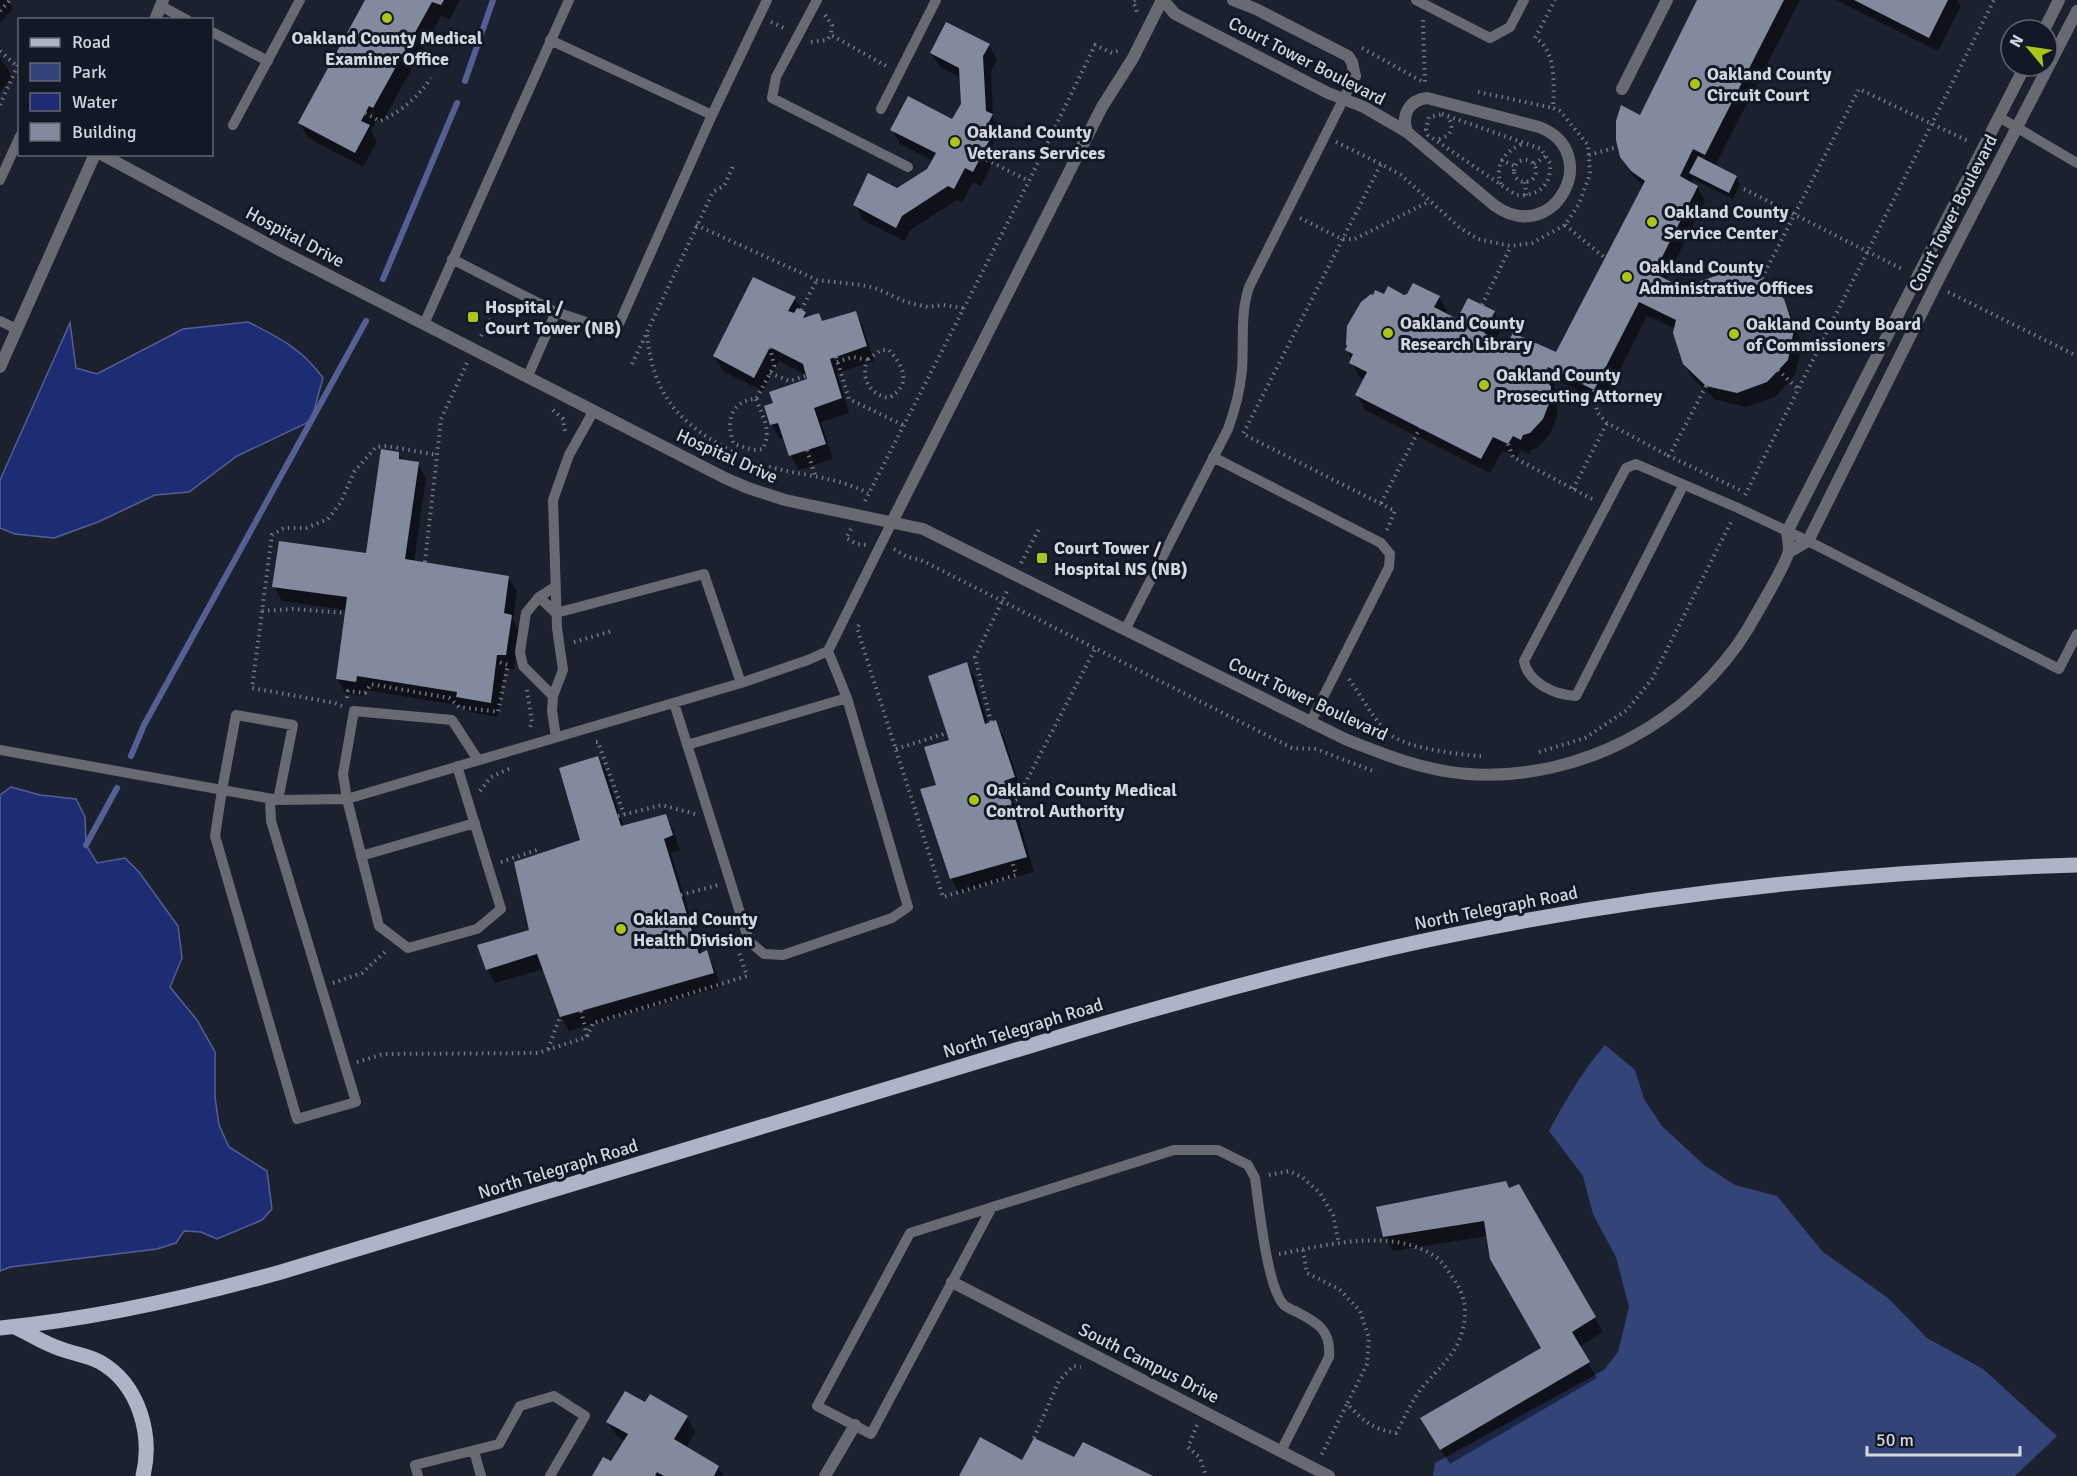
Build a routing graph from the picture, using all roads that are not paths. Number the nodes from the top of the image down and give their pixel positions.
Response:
1 (300, 0) edge
2 (569, 0) edge
3 (767, 0) edge
4 (817, 0) edge
5 (936, 0) edge
6 (1163, 0) edge
7 (1233, 0) edge
8 (1524, 0) edge
9 (1667, 0) edge
10 (2059, 0) edge
11 (1420, 2) edge
12 (162, 3) edge
13 (2077, 11) edge
14 (156, 18) edge
15 (185, 18) edge
16 (2050, 18) edge
17 (213, 33) edge
18 (550, 40) junction
19 (268, 61) junction
20 (1355, 76) joint
21 (2019, 78) edge
22 (1622, 89) dead end
23 (1344, 99) junction
24 (881, 109) dead end
25 (712, 115) junction
26 (1999, 117) junction
27 (234, 125) dead end
28 (2017, 128) junction
29 (1407, 132) junction
30 (18, 140) edge
31 (94, 156) edge
32 (105, 156) edge
33 (2077, 163) edge
34 (908, 167) dead end
35 (0, 180) edge
36 (452, 259) junction
37 (556, 312) junction
38 (0, 321) edge
39 (424, 324) junction
40 (17, 329) junction
41 (0, 367) edge
42 (527, 378) junction
43 (593, 412) junction
44 (1214, 457) junction
45 (1683, 486) junction
46 (892, 522) junction
47 (1787, 532) junction
48 (1808, 541) junction
49 (1789, 552) junction
50 (555, 587) junction
51 (539, 597) junction
52 (556, 613) junction
53 (1125, 630) junction
54 (2077, 634) edge
55 (828, 651) junction
56 (741, 683) junction
57 (553, 696) junction
58 (847, 698) junction
59 (674, 702) junction
60 (1310, 723) junction
61 (556, 737) junction
62 (687, 745) junction
63 (0, 750) edge
64 (478, 760) junction
65 (457, 766) junction
66 (222, 790) junction
67 (347, 799) junction
68 (274, 800) junction
69 (475, 823) junction
70 (361, 856) junction
71 (2077, 865) edge
72 (992, 1207) junction
73 (952, 1282) junction
74 (7, 1328) edge
75 (855, 1425) junction
76 (474, 1451) junction
77 (1281, 1451) junction
78 (143, 1476) edge
79 (418, 1476) edge
80 (481, 1476) edge
81 (550, 1476) edge
82 (825, 1476) edge
83 (1329, 1476) edge

1 - 19 lane
2 - 18 lane
3 - 25 lane
4 - 34 lane
5 - 24 lane
6 - 23 street, Court Tower Boulevard
6 - 46 street
7 - 20 street, Court Tower Boulevard
8 - 11 lane
9 - 22 street
10 - 16 street
12 - 14 street
12 - 15 lane
13 - 28 street, Court Tower Boulevard
17 - 19 lane
18 - 25 lane
18 - 36 lane
19 - 27 lane
20 - 23 lane
21 - 26 street, Court Tower Boulevard
23 - 29 street, Court Tower Boulevard
23 - 44 lane
25 - 37 lane
26 - 28 lane
26 - 47 street, Court Tower Boulevard
28 - 33 lane
28 - 48 street, Court Tower Boulevard
29 - 29 street, Court Tower Boulevard
30 - 35 lane
31 - 40 street
32 - 39 street, Hospital Drive
36 - 37 lane
36 - 39 lane
37 - 42 lane
38 - 40 lane
39 - 42 street, Hospital Drive
40 - 41 street
42 - 43 street, Hospital Drive
43 - 46 street, Hospital Drive
43 - 50 lane
44 - 53 lane
44 - 60 lane
45 - 45 lane
45 - 47 lane
46 - 53 street, Court Tower Boulevard
46 - 55 lane
47 - 48 lane
47 - 49 street
48 - 49 street
48 - 54 lane
49 - 60 street, Court Tower Boulevard
50 - 51 lane
50 - 52 lane
51 - 52 lane
51 - 57 lane
52 - 56 lane
52 - 57 lane
53 - 60 street, Court Tower Boulevard
55 - 56 lane
55 - 58 lane
56 - 59 lane
57 - 61 lane
58 - 62 lane
58 - 62 lane
59 - 61 lane
59 - 62 lane
61 - 64 lane
63 - 66 lane
64 - 65 lane
64 - 67 lane
65 - 67 lane
65 - 69 lane
66 - 68 lane
66 - 68 lane
66 - 68 lane
67 - 68 lane
67 - 70 lane
69 - 70 lane
69 - 70 lane
71 - 74 main road, North Telegraph Road
72 - 73 lane
72 - 75 lane
72 - 77 lane
73 - 75 lane
73 - 77 street, South Campus Drive
74 - 78 main road
75 - 82 street
76 - 79 lane
76 - 80 lane
76 - 81 lane
77 - 83 street, South Campus Drive

